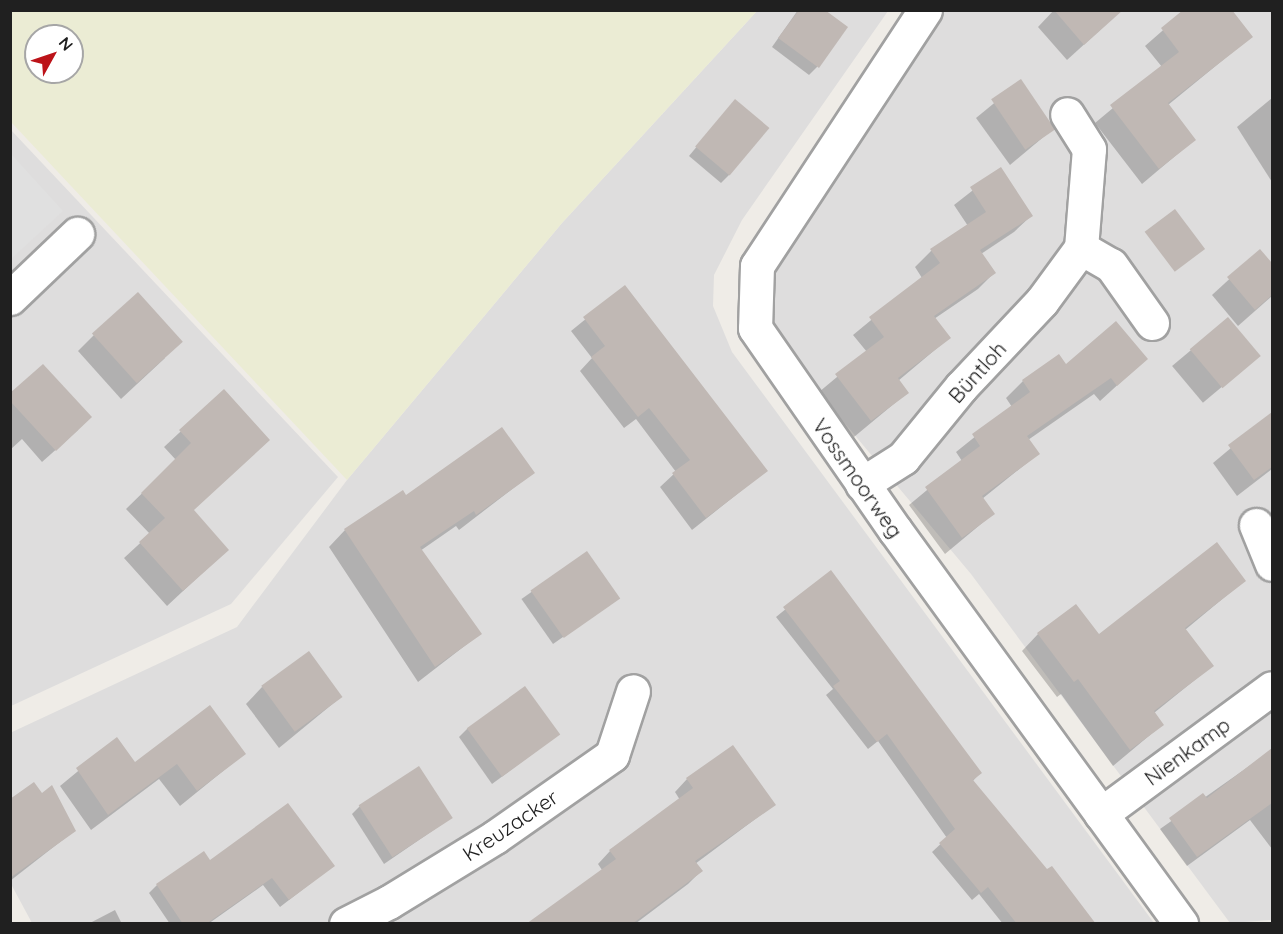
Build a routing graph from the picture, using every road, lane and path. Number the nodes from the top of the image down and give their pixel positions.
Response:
1 (925, 10) edge
2 (1067, 114) dead end
3 (77, 234) dead end
4 (1081, 248) junction
5 (10, 298) edge
6 (1152, 323) dead end
7 (862, 484) junction
8 (1256, 525) dead end
9 (1272, 564) edge
10 (1272, 688) edge
11 (633, 691) dead end
12 (1101, 814) junction
13 (346, 924) edge
14 (1181, 924) edge

1 - 7 street, Vossmoorweg
2 - 4 street
3 - 5 street
4 - 6 street
4 - 7 street, Büntloh
7 - 12 street, Vossmoorweg
8 - 9 street
10 - 12 street, Nienkamp
11 - 13 street, Kreuzacker
12 - 14 street, Vossmoorweg

